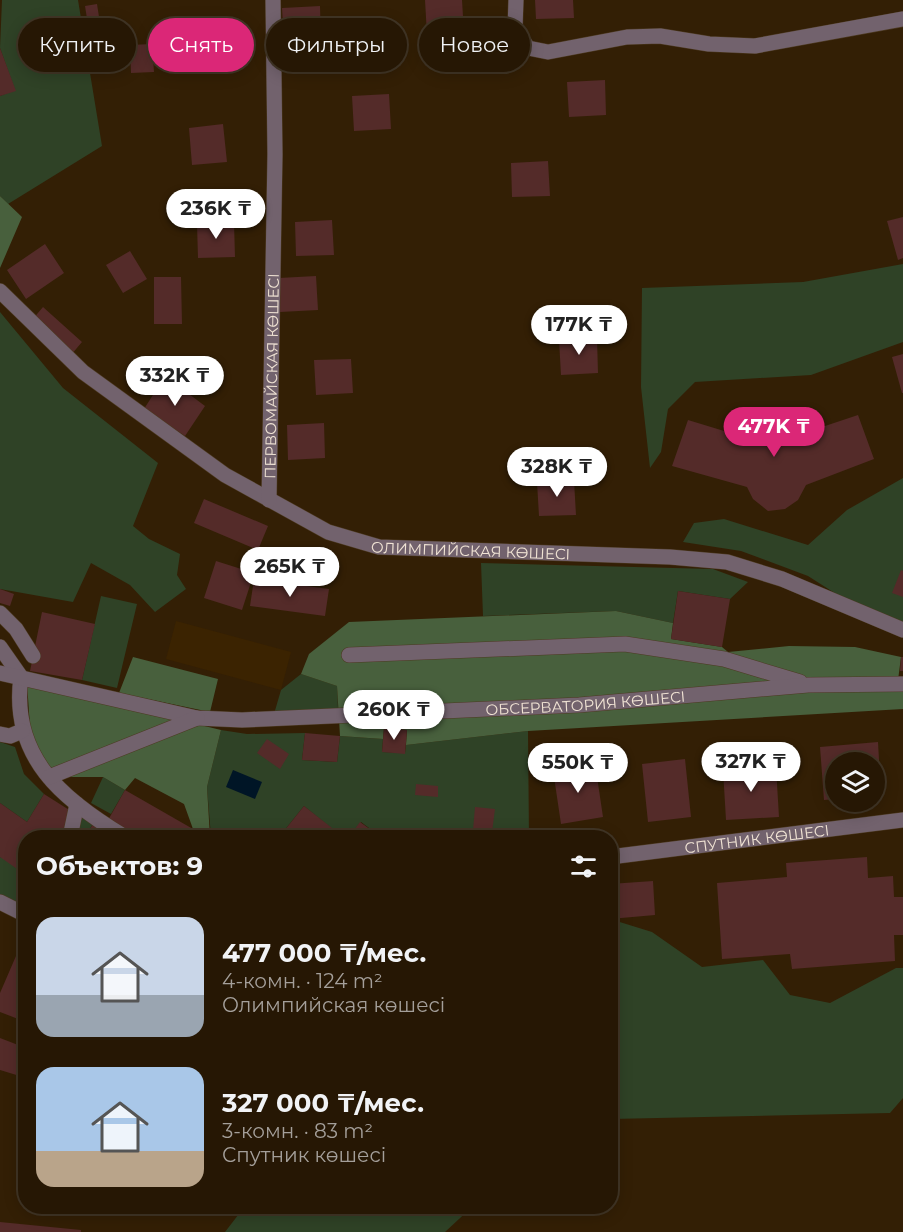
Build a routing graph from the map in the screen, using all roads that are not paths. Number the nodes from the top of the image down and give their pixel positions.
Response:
1 (273, 0) edge
2 (516, 0) edge
3 (903, 19) edge
4 (0, 291) edge
5 (269, 500) junction
6 (0, 612) edge
7 (903, 630) edge
8 (0, 647) edge
9 (349, 655) dead end
10 (33, 656) dead end
11 (0, 673) edge
12 (21, 677) junction
13 (903, 684) edge
14 (808, 685) junction
15 (197, 718) junction
16 (22, 731) junction
17 (0, 734) edge
18 (49, 777) junction
19 (82, 809) junction
20 (903, 820) edge
21 (73, 830) edge
22 (114, 830) edge
23 (618, 856) edge
24 (0, 902) edge
25 (18, 911) edge

1 - 5 street, ПЕРВОМАЙСКАЯ КӨШЕСІ
2 - 3 street
4 - 5 street, ОЛИМПИЙСКАЯ КӨШЕСІ
5 - 7 street, ОЛИМПИЙСКАЯ КӨШЕСІ
6 - 10 street
8 - 12 street
9 - 14 street
11 - 12 street, ОБСЕРВАТОРИЯ КӨШЕСІ
12 - 15 street, ОБСЕРВАТОРИЯ КӨШЕСІ
12 - 16 street
13 - 14 street, ОБСЕРВАТОРИЯ КӨШЕСІ
14 - 15 street, ОБСЕРВАТОРИЯ КӨШЕСІ
15 - 18 street
16 - 17 street
16 - 18 street
18 - 19 street
19 - 21 street
19 - 22 street
20 - 23 street, СПУТНИК КӨШЕСІ
24 - 25 street

